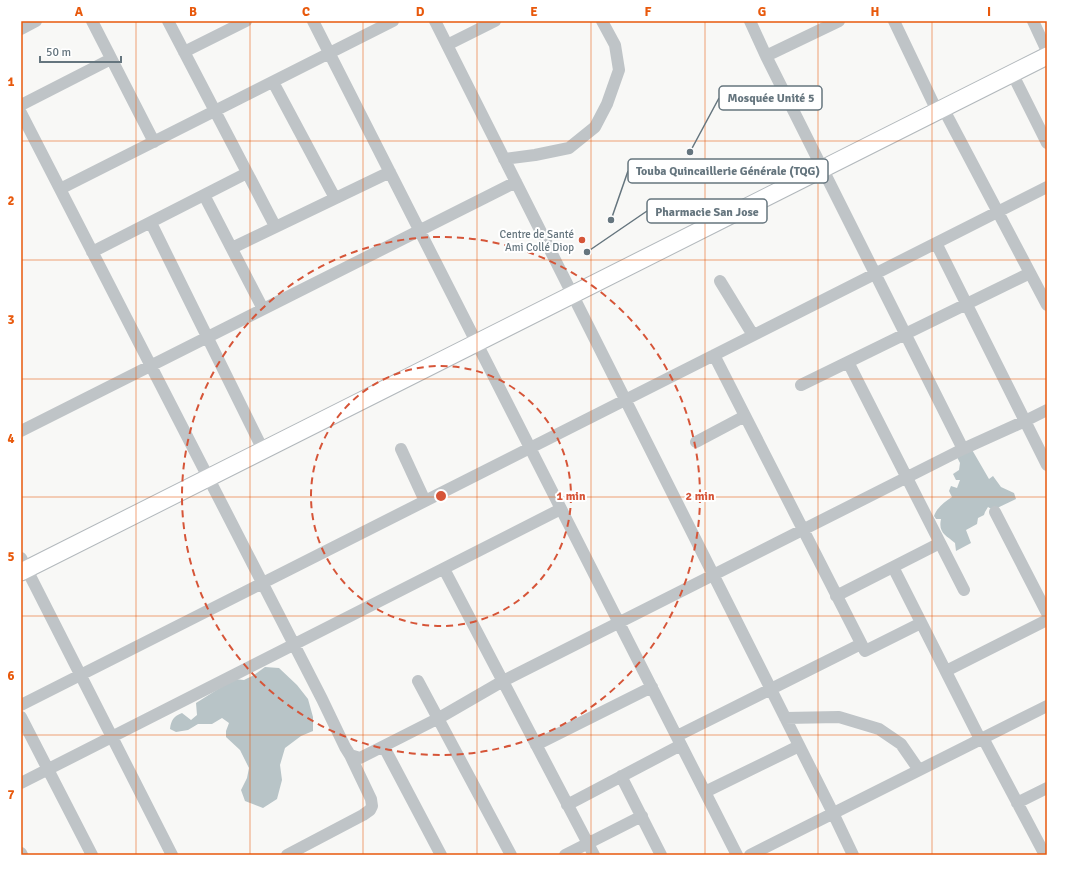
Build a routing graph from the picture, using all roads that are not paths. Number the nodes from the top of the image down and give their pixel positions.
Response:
1 (36, 21) edge
2 (92, 21) edge
3 (168, 21) edge
4 (246, 21) edge
5 (313, 21) edge
6 (393, 21) edge
7 (435, 21) edge
8 (495, 21) edge
9 (602, 21) edge
10 (750, 21) edge
11 (839, 21) edge
12 (894, 21) edge
13 (1033, 21) edge
14 (22, 27) edge
15 (447, 46) junction
16 (1047, 51) edge
17 (184, 52) junction
18 (330, 53) junction
19 (766, 56) junction
20 (1047, 56) edge
21 (112, 59) junction
22 (1012, 73) junction
23 (273, 82) junction
24 (21, 105) edge
25 (940, 109) junction
26 (215, 111) junction
27 (21, 113) edge
28 (154, 142) junction
29 (1047, 143) edge
30 (504, 159) junction
31 (822, 169) junction
32 (390, 172) junction
33 (247, 173) junction
34 (516, 182) junction
35 (1047, 187) edge
36 (60, 189) junction
37 (204, 195) junction
38 (335, 198) junction
39 (998, 212) junction
40 (151, 222) junction
41 (274, 226) junction
42 (420, 230) junction
43 (936, 243) junction
44 (232, 248) junction
45 (92, 252) junction
46 (1030, 273) junction
47 (875, 274) junction
48 (720, 281) dead end
49 (572, 294) junction
50 (967, 304) junction
51 (1047, 305) edge
52 (263, 309) junction
53 (905, 334) junction
54 (753, 335) junction
55 (207, 337) junction
56 (476, 343) junction
57 (714, 355) junction
58 (848, 362) junction
59 (150, 365) junction
60 (801, 386) dead end
61 (626, 400) junction
62 (1047, 410) edge
63 (745, 416) junction
64 (1025, 421) junction
65 (21, 431) edge
66 (696, 442) dead end
67 (530, 448) junction
68 (401, 449) dead end
69 (963, 449) junction
70 (264, 450) junction
71 (1047, 465) edge
72 (208, 478) junction
73 (907, 478) junction
74 (425, 501) junction
75 (561, 509) junction
76 (995, 512) dead end
77 (803, 530) junction
78 (940, 543) junction
79 (23, 567) edge
80 (893, 567) junction
81 (444, 569) junction
82 (714, 575) junction
83 (262, 583) junction
84 (964, 590) dead end
85 (836, 596) junction
86 (1047, 613) edge
87 (1047, 620) edge
88 (619, 623) junction
89 (921, 623) junction
90 (861, 644) junction
91 (294, 645) junction
92 (946, 671) junction
93 (80, 675) junction
94 (418, 681) dead end
95 (503, 681) junction
96 (652, 687) junction
97 (771, 689) junction
98 (21, 705) edge
99 (1047, 706) edge
100 (21, 717) edge
101 (439, 718) junction
102 (785, 718) junction
103 (112, 737) junction
104 (982, 739) junction
105 (679, 740) junction
106 (536, 745) junction
107 (800, 746) junction
108 (384, 747) junction
109 (350, 755) junction
110 (48, 770) junction
111 (919, 770) junction
112 (621, 776) junction
113 (21, 783) edge
114 (1047, 788) edge
115 (705, 792) junction
116 (1018, 803) junction
117 (568, 805) junction
118 (833, 813) junction
119 (642, 816) junction
120 (588, 844) junction
121 (92, 855) edge
122 (172, 855) edge
123 (287, 855) edge
124 (440, 855) edge
125 (511, 855) edge
126 (565, 855) edge
127 (594, 855) edge
128 (661, 855) edge
129 (738, 855) edge
130 (750, 855) edge
131 (853, 855) edge
132 (1045, 855) edge

1 - 14 street
2 - 21 street
3 - 17 street
4 - 17 street
5 - 18 street
6 - 18 street
7 - 15 street
8 - 15 street
9 - 30 street
10 - 19 street
11 - 19 street
12 - 25 street
13 - 16 street
15 - 30 street
17 - 26 street
18 - 23 street
18 - 32 street
19 - 31 street
20 - 22 street
21 - 24 street
21 - 28 street
22 - 25 street
22 - 29 street
23 - 26 street
23 - 38 street
25 - 31 street
25 - 39 street
26 - 28 street
26 - 33 street
27 - 36 street
28 - 36 street
30 - 34 street
31 - 47 street
31 - 49 street
32 - 38 street
32 - 42 street
33 - 37 street
33 - 41 street
34 - 42 street
34 - 49 street
35 - 39 street
36 - 45 street
37 - 40 street
37 - 44 street
38 - 41 street
39 - 43 street
39 - 46 street
40 - 45 street
40 - 55 street
41 - 44 street
42 - 52 street
42 - 56 street
43 - 47 street
43 - 50 street
44 - 52 street
45 - 59 street
46 - 50 street
46 - 51 street
47 - 53 street
47 - 54 street
48 - 54 street
49 - 56 street
49 - 61 street
50 - 53 street
50 - 64 street
52 - 55 street
53 - 58 street
53 - 69 street
54 - 57 street
55 - 59 street
55 - 70 street
56 - 67 street
56 - 70 street
57 - 61 street
57 - 63 street
58 - 60 street
58 - 73 street
59 - 65 street
59 - 72 street
61 - 67 street
61 - 82 street
62 - 64 street
63 - 66 street
63 - 77 street
64 - 69 street
64 - 71 street
67 - 74 street
67 - 75 street
68 - 74 street
69 - 73 street
70 - 72 street
72 - 79 street
72 - 83 street
73 - 77 street
73 - 78 street
74 - 83 street
75 - 81 street
75 - 88 street
76 - 86 street
77 - 82 street
77 - 85 street
78 - 80 street
78 - 84 street
79 - 93 street
80 - 85 street
80 - 89 street
81 - 91 street
81 - 95 street
82 - 88 street
82 - 97 street
83 - 91 street
83 - 93 street
85 - 90 street
87 - 92 street
88 - 95 street
88 - 96 street
89 - 90 street
89 - 92 street
90 - 97 street
91 - 103 street
91 - 109 street
92 - 104 street
93 - 98 street
93 - 103 street
94 - 101 street
95 - 101 street
95 - 106 street
96 - 105 street
96 - 106 street
97 - 102 street
97 - 105 street
99 - 104 street
100 - 110 street
101 - 108 street
101 - 125 street
102 - 107 street
102 - 111 street
103 - 110 street
103 - 122 street
104 - 111 street
104 - 116 street
105 - 112 street
105 - 115 street
106 - 117 street
107 - 115 street
107 - 118 street
108 - 109 street
108 - 124 street
109 - 123 street
110 - 113 street
110 - 121 street
111 - 118 street
112 - 117 street
112 - 119 street
114 - 116 street
115 - 129 street
116 - 132 street
117 - 120 street
118 - 130 street
118 - 131 street
119 - 120 street
119 - 128 street
120 - 126 street
120 - 127 street

